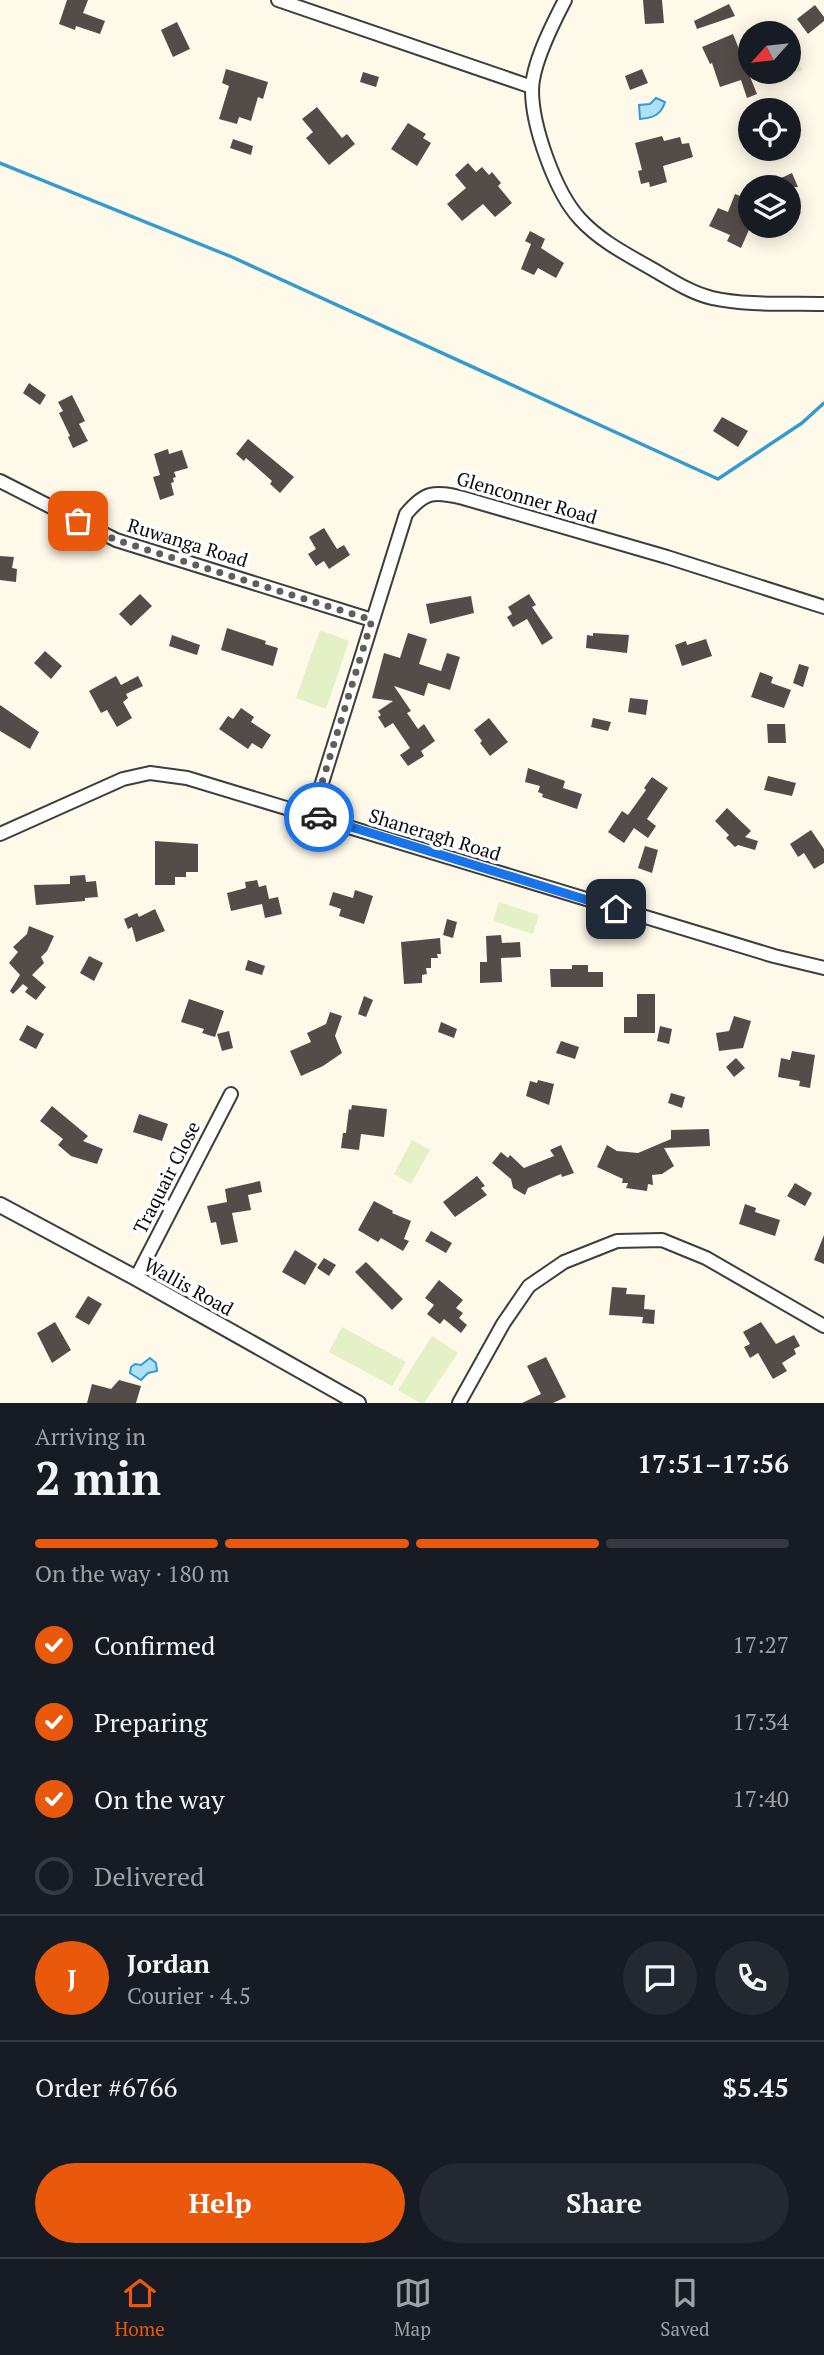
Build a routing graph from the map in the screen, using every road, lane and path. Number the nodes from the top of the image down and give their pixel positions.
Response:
1 (278, 0) edge
2 (565, 0) edge
3 (532, 87) junction
4 (824, 304) edge
5 (0, 481) edge
6 (824, 607) edge
7 (372, 620) junction
8 (312, 815) junction
9 (0, 834) edge
10 (824, 968) edge
11 (231, 1094) dead end
12 (0, 1205) edge
13 (136, 1278) junction
14 (824, 1326) edge
15 (358, 1403) edge
16 (459, 1403) edge

1 - 3 street
2 - 3 street
3 - 4 street
5 - 7 street, Ruwanga Road
6 - 7 street, Glenconner Road
7 - 8 street, Glenconner Road
8 - 9 street, Shaneragh Road
8 - 10 street, Shaneragh Road
11 - 13 street, Traquair Close
12 - 13 street, Wallis Road
13 - 15 street, Wallis Road
14 - 16 street

